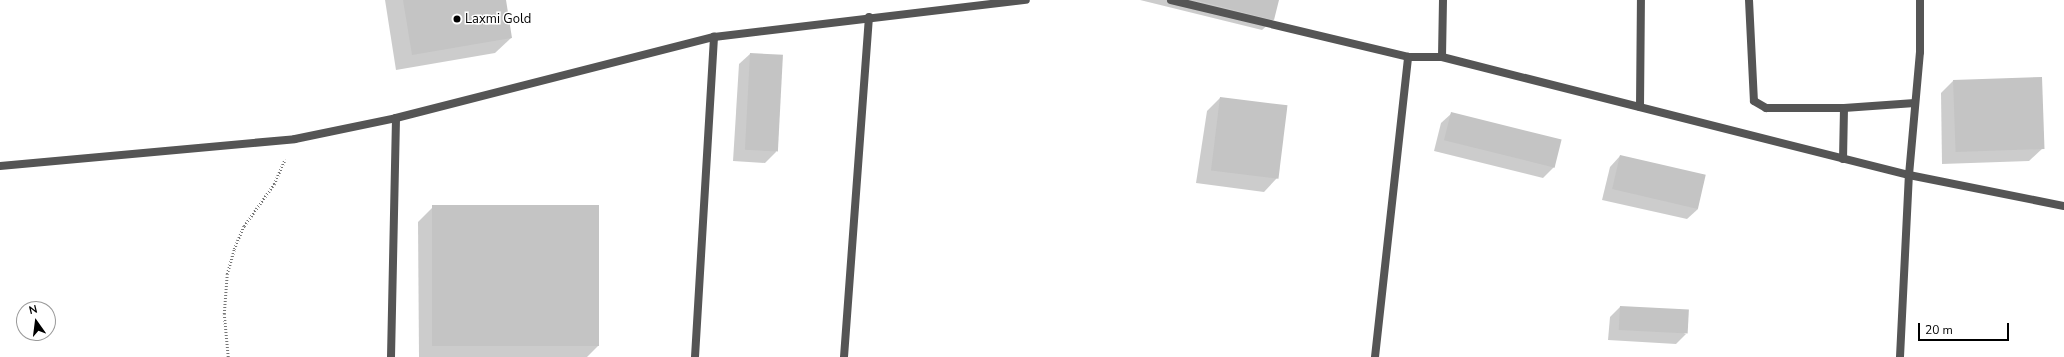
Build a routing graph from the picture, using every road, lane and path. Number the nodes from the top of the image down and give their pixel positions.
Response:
1 (1026, 0) edge
2 (1171, 0) edge
3 (1443, 0) edge
4 (1641, 0) edge
5 (1749, 0) edge
6 (1920, 0) edge
7 (995, 2) edge
8 (958, 4) edge
9 (869, 17) junction
10 (714, 37) junction
11 (1408, 57) junction
12 (1442, 57) junction
13 (1915, 103) junction
14 (1640, 107) junction
15 (1844, 108) junction
16 (396, 118) junction
17 (295, 139) junction
18 (1843, 159) junction
19 (0, 166) edge
20 (1909, 175) junction
21 (2064, 206) edge
22 (228, 357) edge
23 (391, 357) edge
24 (695, 357) edge
25 (844, 357) edge
26 (1375, 357) edge
27 (1900, 357) edge

1 - 7 street
2 - 11 street
3 - 12 street
4 - 14 street
5 - 15 street
6 - 13 street
7 - 8 street
8 - 9 street
9 - 10 street
9 - 25 street
10 - 16 street
10 - 24 street
11 - 12 street
11 - 26 street
12 - 14 street
13 - 15 street
13 - 20 street
14 - 18 street
15 - 18 street
16 - 17 street
16 - 23 street
17 - 19 street
17 - 22 path
18 - 20 street
20 - 21 street
20 - 27 street

